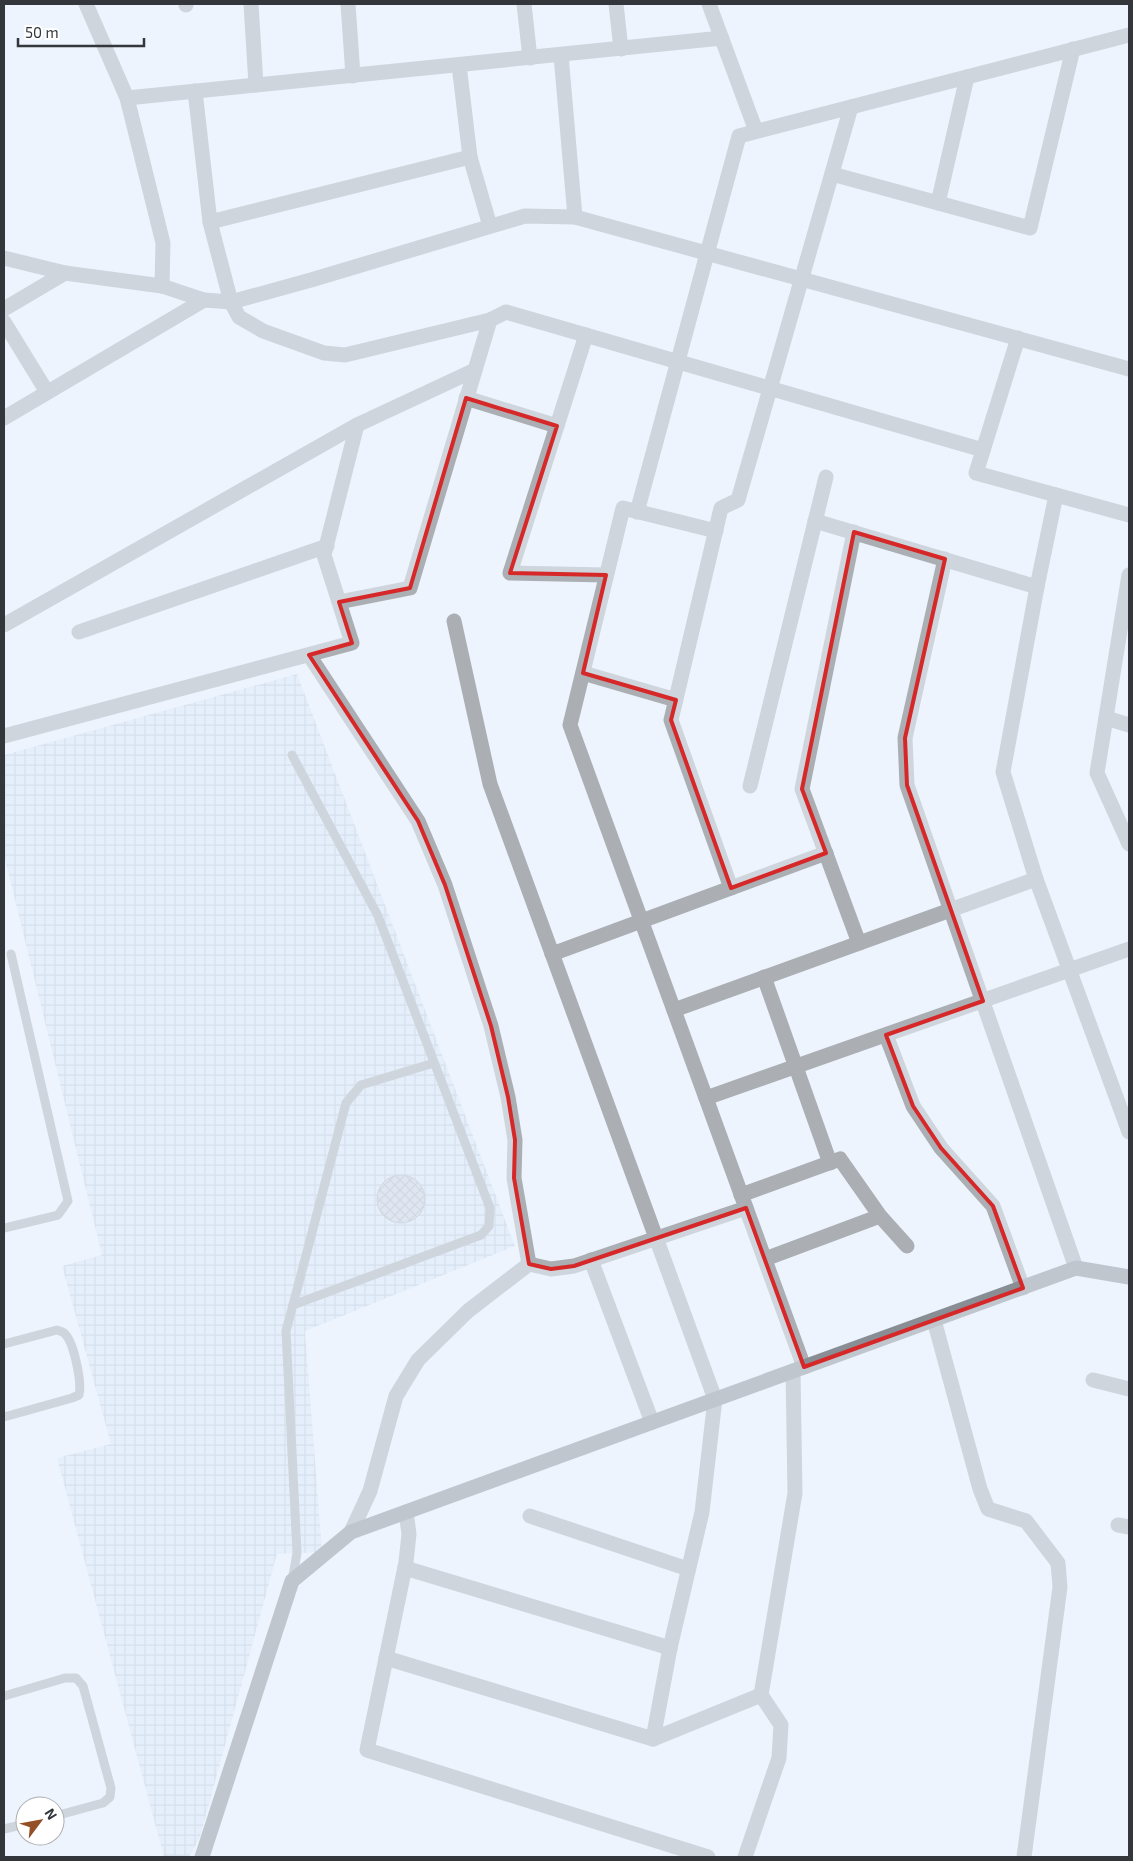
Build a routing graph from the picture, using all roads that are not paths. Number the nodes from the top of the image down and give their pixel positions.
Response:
1 (86, 4) edge
2 (251, 4) edge
3 (348, 4) edge
4 (524, 4) edge
5 (616, 4) edge
6 (709, 4) edge
7 (1129, 35) edge
8 (722, 38) junction
9 (621, 49) junction
10 (1073, 49) junction
11 (561, 55) junction
12 (530, 58) junction
13 (459, 65) junction
14 (353, 76) junction
15 (967, 77) junction
16 (256, 85) junction
17 (195, 91) junction
18 (127, 98) junction
19 (851, 107) junction
20 (756, 132) junction
21 (470, 156) junction
22 (832, 174) junction
23 (938, 203) junction
24 (576, 217) junction
25 (210, 222) junction
26 (490, 226) junction
27 (707, 254) junction
28 (4, 258) edge
29 (65, 273) junction
30 (801, 279) junction
31 (162, 286) junction
32 (204, 300) junction
33 (230, 302) junction
34 (4, 308) edge
35 (490, 320) junction
36 (4, 322) edge
37 (586, 335) junction
38 (1018, 338) junction
39 (678, 362) junction
40 (1129, 369) edge
41 (474, 370) junction
42 (770, 388) junction
43 (47, 392) junction
44 (466, 398) junction
45 (4, 418) edge
46 (357, 425) junction
47 (557, 426) junction
48 (983, 450) junction
49 (826, 478) dead end
50 (1056, 495) junction
51 (638, 512) junction
52 (1129, 515) edge
53 (815, 521) junction
54 (716, 531) junction
55 (854, 532) junction
56 (326, 546) junction
57 (945, 559) junction
58 (606, 575) junction
59 (1129, 576) edge
60 (1037, 586) junction
61 (339, 602) junction
62 (454, 622) dead end
63 (4, 625) edge
64 (79, 632) dead end
65 (309, 655) junction
66 (583, 674) junction
67 (676, 700) junction
68 (1106, 718) junction
69 (1129, 725) edge
70 (4, 736) edge
71 (292, 754) dead end
72 (750, 786) dead end
73 (1129, 844) edge
74 (826, 853) junction
75 (1036, 879) junction
76 (731, 888) junction
77 (950, 910) junction
78 (642, 921) junction
79 (859, 943) junction
80 (1129, 949) edge
81 (11, 954) dead end
82 (552, 954) junction
83 (1070, 970) junction
84 (764, 977) junction
85 (982, 1001) junction
86 (674, 1010) junction
87 (886, 1035) junction
88 (434, 1063) junction
89 (796, 1067) junction
90 (706, 1098) junction
91 (1129, 1132) edge
92 (830, 1163) junction
93 (744, 1201) junction
94 (880, 1216) junction
95 (4, 1228) edge
96 (656, 1238) junction
97 (907, 1246) dead end
98 (765, 1259) junction
99 (591, 1260) junction
100 (529, 1264) junction
101 (1076, 1268) junction
102 (1129, 1277) edge
103 (1023, 1288) junction
104 (292, 1304) junction
105 (934, 1320) junction
106 (4, 1344) edge
107 (799, 1369) junction
108 (1093, 1380) dead end
109 (1129, 1389) edge
110 (715, 1400) junction
111 (4, 1417) edge
112 (652, 1422) junction
113 (406, 1512) junction
114 (530, 1516) dead end
115 (351, 1532) junction
116 (405, 1568) junction
117 (688, 1569) junction
118 (292, 1581) junction
119 (670, 1648) junction
120 (386, 1658) junction
121 (761, 1695) junction
122 (4, 1696) edge
123 (653, 1739) junction
124 (65, 1813) edge
125 (202, 1857) edge
126 (708, 1857) edge
127 (745, 1857) edge
128 (1024, 1857) edge

1 - 18 street
2 - 16 street
3 - 14 street
4 - 12 street
5 - 9 street
6 - 8 street
7 - 10 street
8 - 9 street
8 - 20 street
9 - 11 street
10 - 15 street
10 - 23 street
11 - 12 street
11 - 24 street
12 - 13 street
13 - 14 street
13 - 21 street
14 - 16 street
15 - 19 street
15 - 23 street
16 - 17 street
17 - 18 street
17 - 25 street
18 - 31 street
19 - 20 street
19 - 22 street
20 - 27 street
21 - 25 street
21 - 26 street
22 - 23 street
22 - 30 street
24 - 26 street
24 - 27 street
25 - 33 street
26 - 33 street
27 - 30 street
27 - 39 street
28 - 29 street
29 - 31 street
29 - 34 street
30 - 38 street
30 - 42 street
31 - 32 street
32 - 33 street
32 - 43 street
33 - 35 street
35 - 37 street
35 - 41 street
36 - 43 street
37 - 39 street
37 - 47 street
38 - 40 street
38 - 48 street
39 - 42 street
39 - 51 street
41 - 44 street
41 - 46 street
42 - 48 street
42 - 54 street
43 - 45 street
44 - 47 street
44 - 61 street
46 - 56 street
46 - 63 street
47 - 58 street
48 - 50 street
49 - 53 street
50 - 52 street
50 - 60 street
51 - 54 street
51 - 58 street
53 - 55 street
53 - 72 street
54 - 67 street
55 - 57 street
55 - 74 street
56 - 61 street
56 - 64 street
57 - 60 street
57 - 77 street
58 - 66 street
59 - 68 street
60 - 75 street
61 - 65 street
62 - 82 street
65 - 70 street
65 - 100 street
66 - 67 street
66 - 78 street
67 - 76 street
68 - 69 street
68 - 73 street
71 - 88 lane
74 - 76 street
74 - 79 street
75 - 77 street
75 - 83 street
76 - 78 street
77 - 79 street
77 - 85 street
78 - 82 street
78 - 86 street
79 - 84 street
80 - 83 street
81 - 95 lane
82 - 96 street
83 - 85 street
83 - 91 street
84 - 86 street
84 - 89 street
85 - 87 street
85 - 101 street
86 - 90 street
87 - 89 street
87 - 103 street
88 - 104 lane
88 - 104 lane
89 - 90 street
89 - 92 street
90 - 93 street
92 - 93 street
92 - 94 street
93 - 96 street
93 - 98 street
94 - 97 street
94 - 98 street
96 - 99 street
96 - 110 street
98 - 107 street
99 - 100 street
99 - 112 street
100 - 115 street
101 - 102 street
101 - 103 street
103 - 105 street
104 - 118 lane
105 - 107 street
105 - 128 street
106 - 111 lane
107 - 110 street
107 - 121 street
108 - 109 street
110 - 112 street
110 - 117 street
112 - 113 street
113 - 115 street
113 - 116 street
114 - 117 street
115 - 118 street
116 - 119 street
116 - 120 street
117 - 119 street
118 - 125 street
119 - 123 street
120 - 123 street
120 - 126 street
121 - 123 street
121 - 127 street
122 - 124 lane

